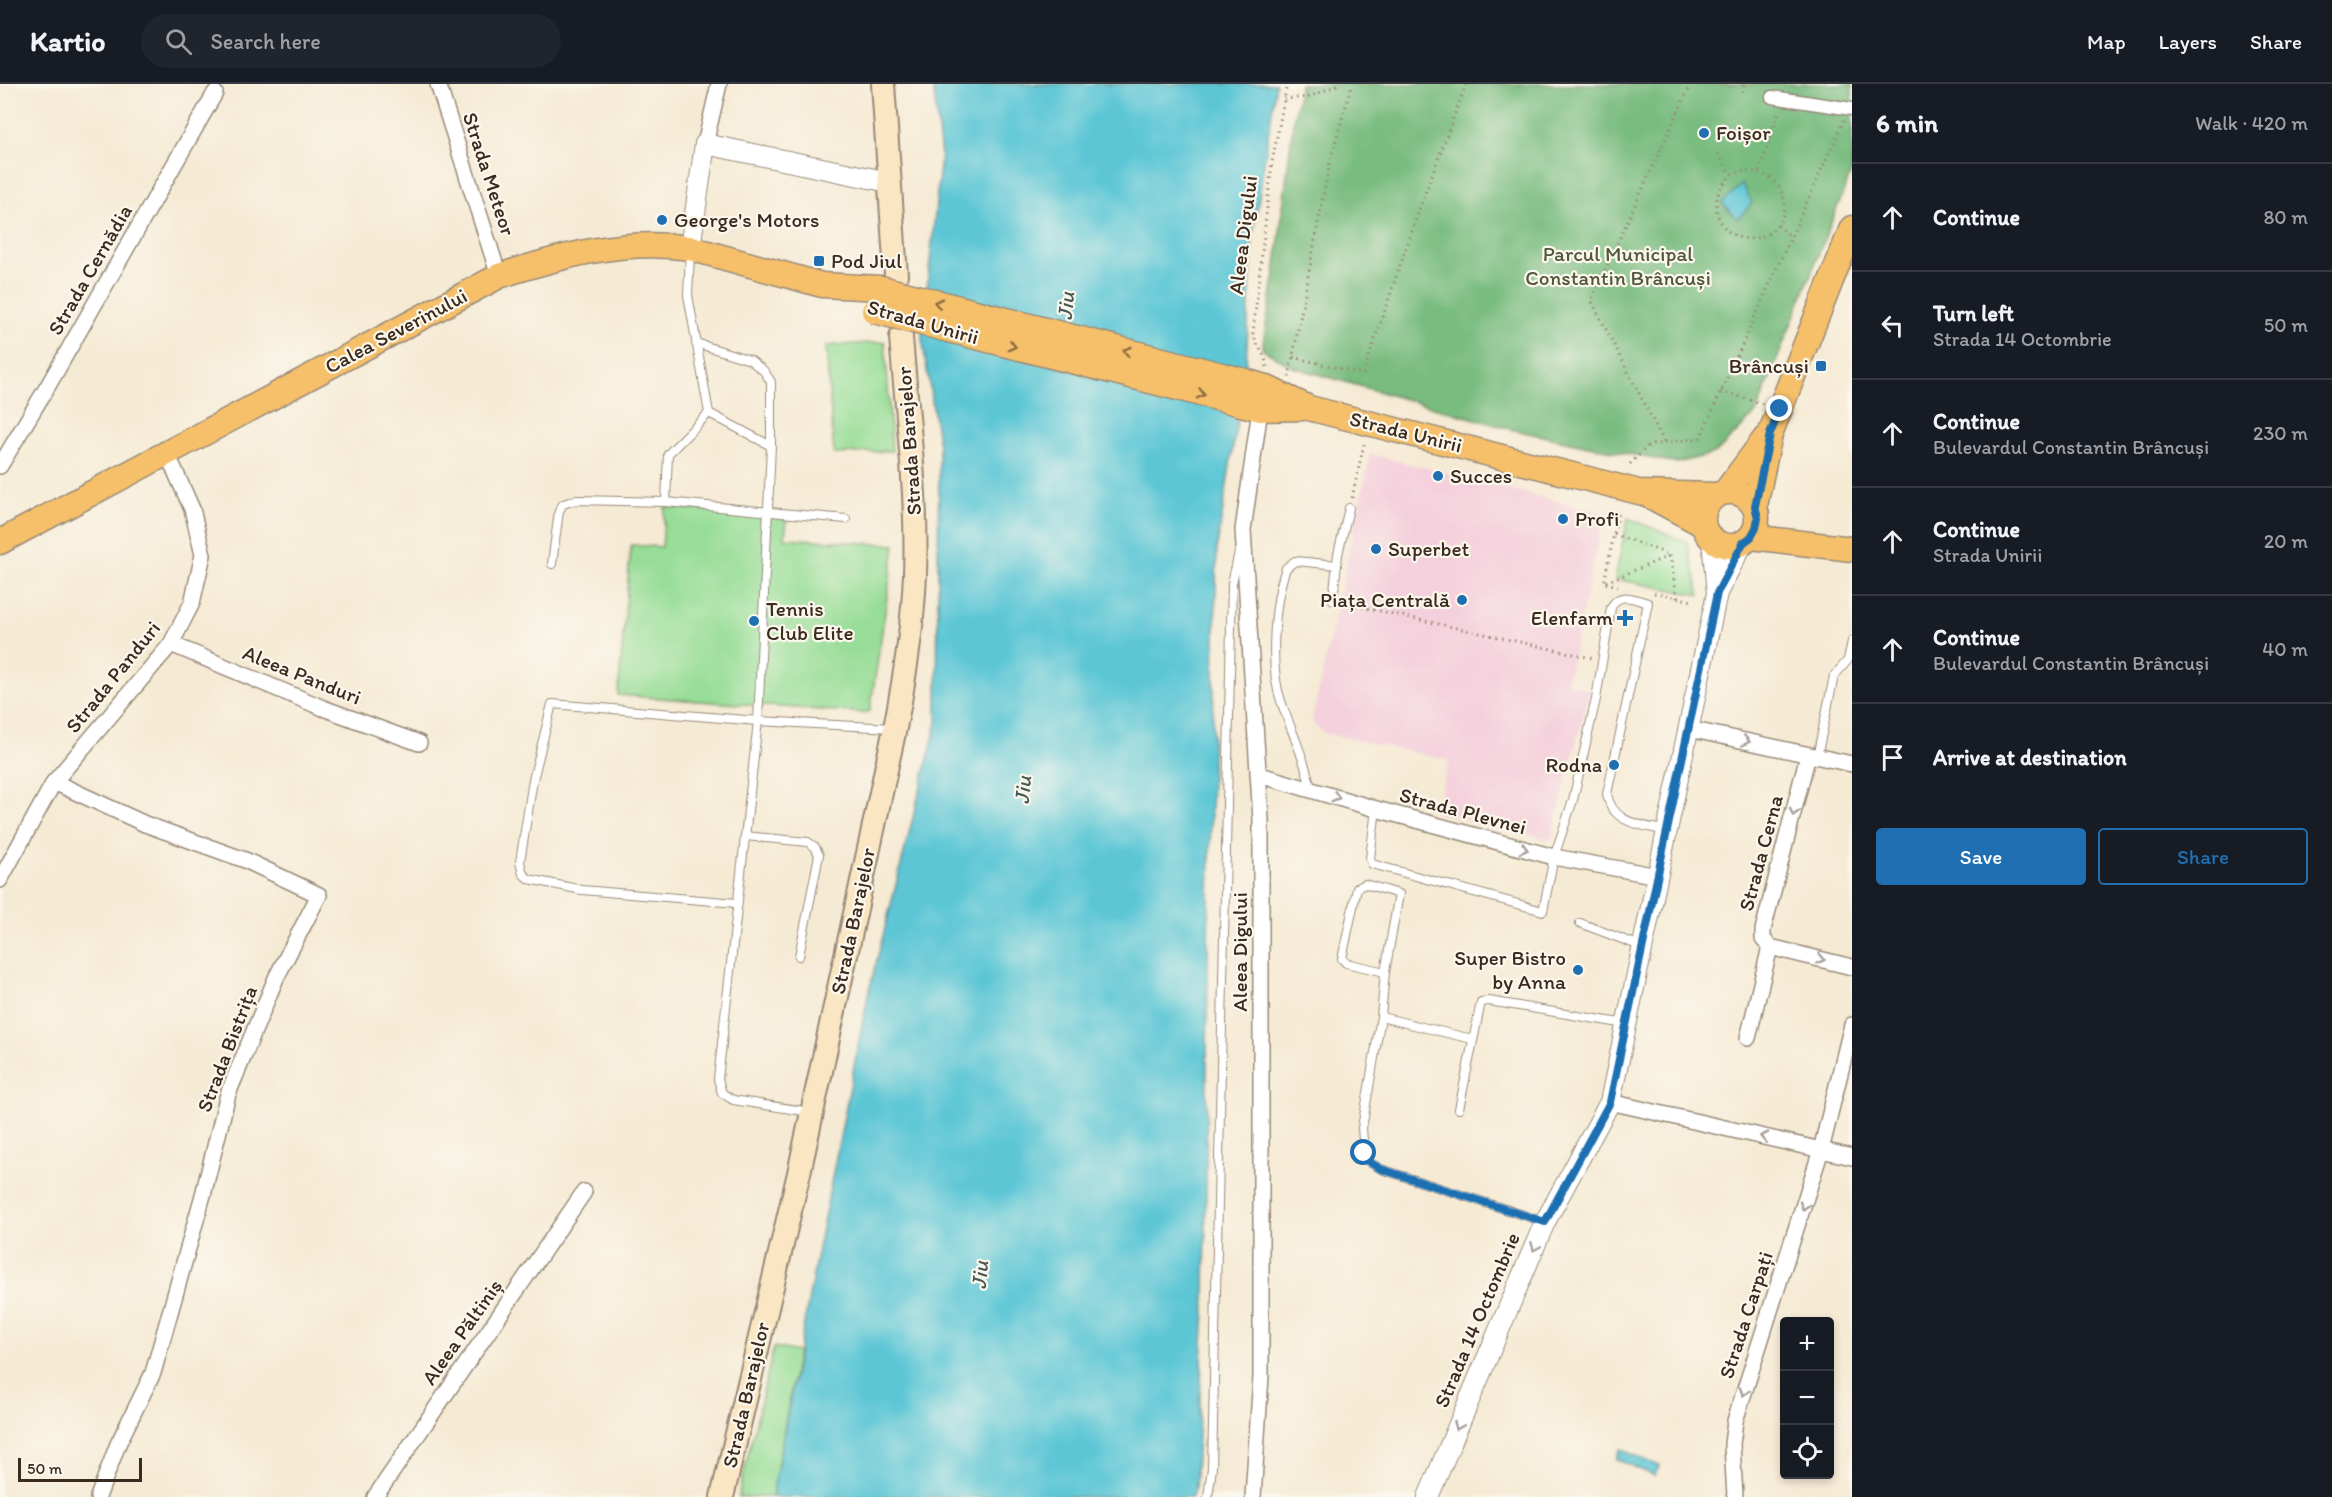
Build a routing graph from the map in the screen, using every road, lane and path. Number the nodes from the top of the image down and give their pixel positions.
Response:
1 (438, 84) edge
2 (719, 84) edge
3 (883, 84) edge
4 (1287, 84) edge
5 (1340, 84) edge
6 (1352, 84) edge
7 (1466, 84) edge
8 (1691, 84) edge
9 (1744, 84) edge
10 (1742, 92) dead end
11 (214, 93) dead end
12 (1778, 97) joint
13 (1284, 100) junction
14 (1850, 109) edge
15 (705, 144) junction
16 (1718, 154) dead end
17 (1759, 172) junction
18 (1731, 174) junction
19 (889, 182) junction
20 (1778, 225) junction
21 (1852, 228) edge
22 (1791, 237) junction
23 (690, 248) junction
24 (499, 276) junction
25 (889, 282) junction
26 (822, 285) junction
27 (901, 337) dead end
28 (696, 343) junction
29 (1293, 357) junction
30 (1289, 377) dead end
31 (1721, 391) junction
32 (1253, 395) junction
33 (1763, 404) dead end
34 (709, 413) junction
35 (1770, 434) junction
36 (1664, 442) junction
37 (1364, 444) dead end
38 (771, 446) junction
39 (167, 453) junction
40 (1630, 464) dead end
41 (0, 466) edge
42 (1354, 488) dead end
43 (1643, 493) junction
44 (1721, 493) junction
45 (666, 502) junction
46 (1349, 508) dead end
47 (768, 511) junction
48 (1618, 514) dead end
49 (846, 519) dead end
50 (1751, 526) junction
51 (1243, 530) junction
52 (1707, 532) junction
53 (1614, 534) junction
54 (0, 542) edge
55 (1852, 544) edge
56 (1852, 549) edge
57 (1670, 555) junction
58 (552, 564) dead end
59 (1337, 565) junction
60 (1604, 583) junction
61 (1625, 587) dead end
62 (1646, 591) dead end
63 (1717, 593) junction
64 (1677, 598) junction
65 (1333, 600) joint
66 (1693, 602) dead end
67 (1852, 641) edge
68 (171, 644) junction
69 (1603, 660) junction
70 (758, 721) junction
71 (895, 728) junction
72 (1689, 729) junction
73 (419, 743) dead end
74 (1813, 756) junction
75 (1852, 764) edge
76 (1260, 775) junction
77 (54, 782) junction
78 (1311, 789) junction
79 (1376, 809) junction
80 (1667, 831) junction
81 (745, 836) junction
82 (1554, 857) junction
83 (1658, 876) junction
84 (0, 880) edge
85 (737, 903) junction
86 (1580, 923) dead end
87 (1770, 947) junction
88 (1643, 948) junction
89 (799, 956) dead end
90 (1852, 967) edge
91 (1385, 972) junction
92 (1381, 1017) junction
93 (1628, 1025) junction
94 (1852, 1025) edge
95 (1748, 1038) dead end
96 (1472, 1039) junction
97 (1610, 1102) junction
98 (1459, 1109) dead end
99 (812, 1113) junction
100 (1821, 1150) junction
101 (1852, 1156) edge
102 (584, 1192) dead end
103 (1545, 1222) junction
104 (98, 1497) edge
105 (375, 1497) edge
106 (722, 1497) edge
107 (1208, 1497) edge
108 (1252, 1497) edge
109 (1428, 1497) edge
110 (1735, 1497) edge

1 - 24 street, Strada Meteor
2 - 15 street
3 - 19 main road
4 - 13 path, Aleea Digului
5 - 13 path
6 - 29 path
7 - 29 path
8 - 36 path
9 - 10 path
11 - 41 street, Strada Cernădia
12 - 14 street
12 - 17 path
13 - 32 path, Aleea Digului
14 - 22 path
15 - 19 street
15 - 23 street
16 - 18 path
17 - 18 path
17 - 20 path
18 - 20 path
19 - 25 main road
20 - 22 path
21 - 35 main road
22 - 31 path
23 - 24 main road, Calea Severinului
23 - 26 main road, Calea Severinului
23 - 28 lane
24 - 39 main road, Calea Severinului
25 - 26 main road, Strada Unirii
32 -> 25 main road, Strada Unirii, bridge
26 -> 32 main road, Strada Unirii, bridge
27 - 71 main road, Strada Barajelor
28 - 34 lane
28 - 38 lane
29 - 30 path
31 - 33 path
31 - 36 path
32 - 43 main road, Strada Unirii
32 - 51 street, Aleea Digului
34 - 38 lane
34 - 45 lane
35 - 44 main road
35 - 50 main road
36 - 40 path
37 - 42 path
38 - 47 lane
39 - 54 main road, Calea Severinului
39 - 68 street, Strada Panduri
43 - 44 main road, Strada Unirii
43 - 52 main road, Strada Unirii
44 - 50 main road, Strada Unirii
44 - 52 main road
45 - 47 lane
45 - 58 lane
46 - 59 lane
47 - 49 lane
47 - 70 lane
48 - 53 path
50 - 52 main road, Strada Unirii
50 - 55 main road, Strada Unirii
50 - 56 main road, Strada Unirii
50 - 63 street
51 - 76 street, Aleea Digului
51 - 107 lane
52 - 63 street
53 - 57 path
53 - 60 path
57 - 60 path
57 - 64 path
59 - 65 lane
59 - 78 lane
60 - 61 path
62 - 64 path
63 - 72 street, Strada 14 Octombrie
64 - 66 path
65 - 69 path
67 - 74 lane
68 - 73 street, Aleea Panduri
68 - 77 street, Strada Panduri
69 - 80 lane
69 - 82 lane
70 - 71 lane
70 - 81 lane
70 - 85 lane
71 - 99 main road, Strada Barajelor
72 -> 74 street
72 - 80 street, Strada 14 Octombrie
74 - 75 street
74 -> 87 street, Strada Cerna
76 - 78 street, Strada Plevnei
76 - 108 street, Aleea Digului
77 - 84 street, Strada Panduri
77 - 104 street, Strada Bistrița
78 -> 79 street, Strada Plevnei
79 -> 82 street, Strada Plevnei
79 - 82 lane
80 - 83 street, Strada 14 Octombrie
81 - 85 lane
81 - 89 lane
82 - 83 street, Strada Plevnei
83 - 88 street, Strada 14 Octombrie
85 - 99 lane
86 - 88 lane
87 -> 90 street
87 - 95 street
88 - 93 street, Strada 14 Octombrie
91 - 91 lane
91 - 92 lane
92 - 96 lane
92 - 103 lane
93 - 96 lane
93 - 97 street, Strada 14 Octombrie
94 - 100 street
96 - 98 lane
100 -> 97 street
97 - 103 street, Strada 14 Octombrie
99 - 106 main road, Strada Barajelor
100 - 101 street
100 -> 110 street, Strada Carpați
102 - 105 street, Aleea Păltiniș
103 -> 109 street, Strada 14 Octombrie

